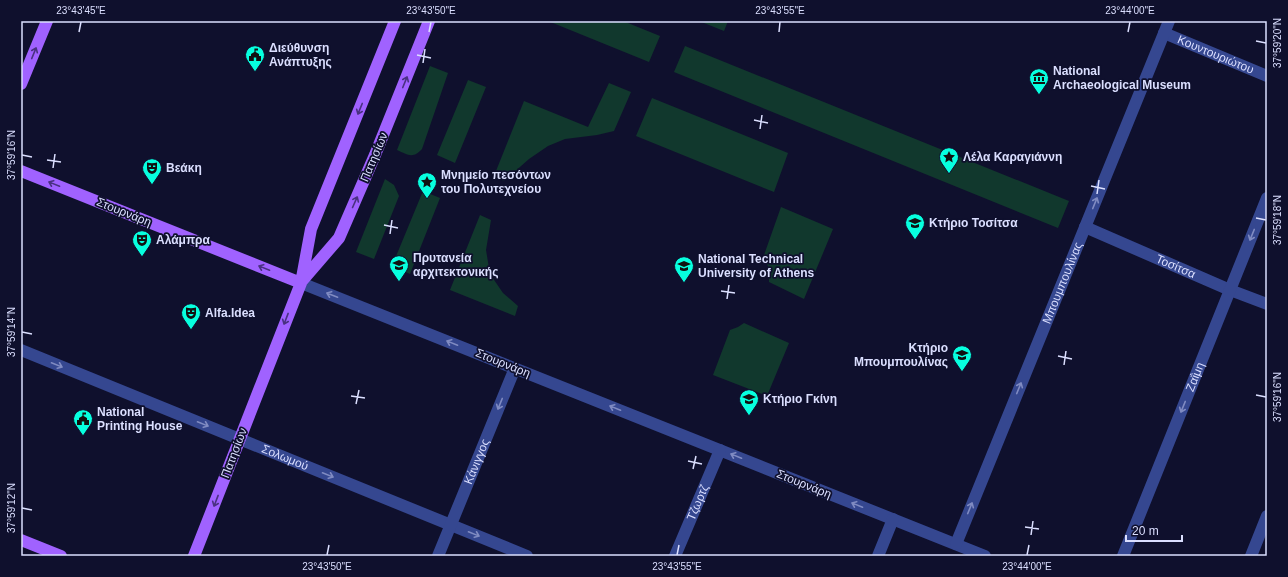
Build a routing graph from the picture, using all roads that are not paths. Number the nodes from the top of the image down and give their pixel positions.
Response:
1 (47, 21) edge
2 (395, 21) edge
3 (429, 21) edge
4 (1169, 21) edge
5 (1164, 33) junction
6 (1267, 76) edge
7 (21, 84) edge
8 (21, 171) edge
9 (1267, 198) edge
10 (1085, 227) junction
11 (301, 282) junction
12 (1230, 290) junction
13 (1267, 304) edge
14 (21, 350) edge
15 (515, 368) junction
16 (240, 439) junction
17 (720, 450) junction
18 (1267, 516) edge
19 (893, 519) junction
20 (451, 525) junction
21 (21, 540) edge
22 (956, 544) junction
23 (62, 556) edge
24 (194, 556) edge
25 (438, 556) edge
26 (528, 556) edge
27 (675, 556) edge
28 (878, 556) edge
29 (985, 556) edge
30 (1123, 556) edge
31 (1251, 556) edge

7 -> 1 main road
2 -> 11 main road, Πατησίων
11 -> 3 main road, Πατησίων
4 - 5 street, Μπουμπουλίνας
5 - 6 street, Κουντουριώτου
10 -> 5 street, Μπουμπουλίνας
11 -> 8 main road, Στουρνάρη
9 -> 12 street, Ζαΐμη
10 - 12 street, Τοσίτσα
22 -> 10 street, Μπουμπουλίνας
15 -> 11 street, Στουρνάρη
11 -> 16 main road, Πατησίων
12 - 13 street, Τοσίτσα
12 -> 30 street, Ζαΐμη
14 -> 16 street, Σολωμού
17 -> 15 street, Στουρνάρη
15 -> 20 street, Κάνιγγος
16 -> 20 street, Σολωμού
16 -> 24 main road, Πατησίων
19 -> 17 street, Στουρνάρη
17 - 27 street, Τζωρτζ
18 - 31 street
19 - 22 street, Στουρνάρη
19 - 28 street
20 - 25 street, Κάνιγγος
20 -> 26 street, Σολωμού
21 - 23 main road
22 - 29 street, Στουρνάρη

